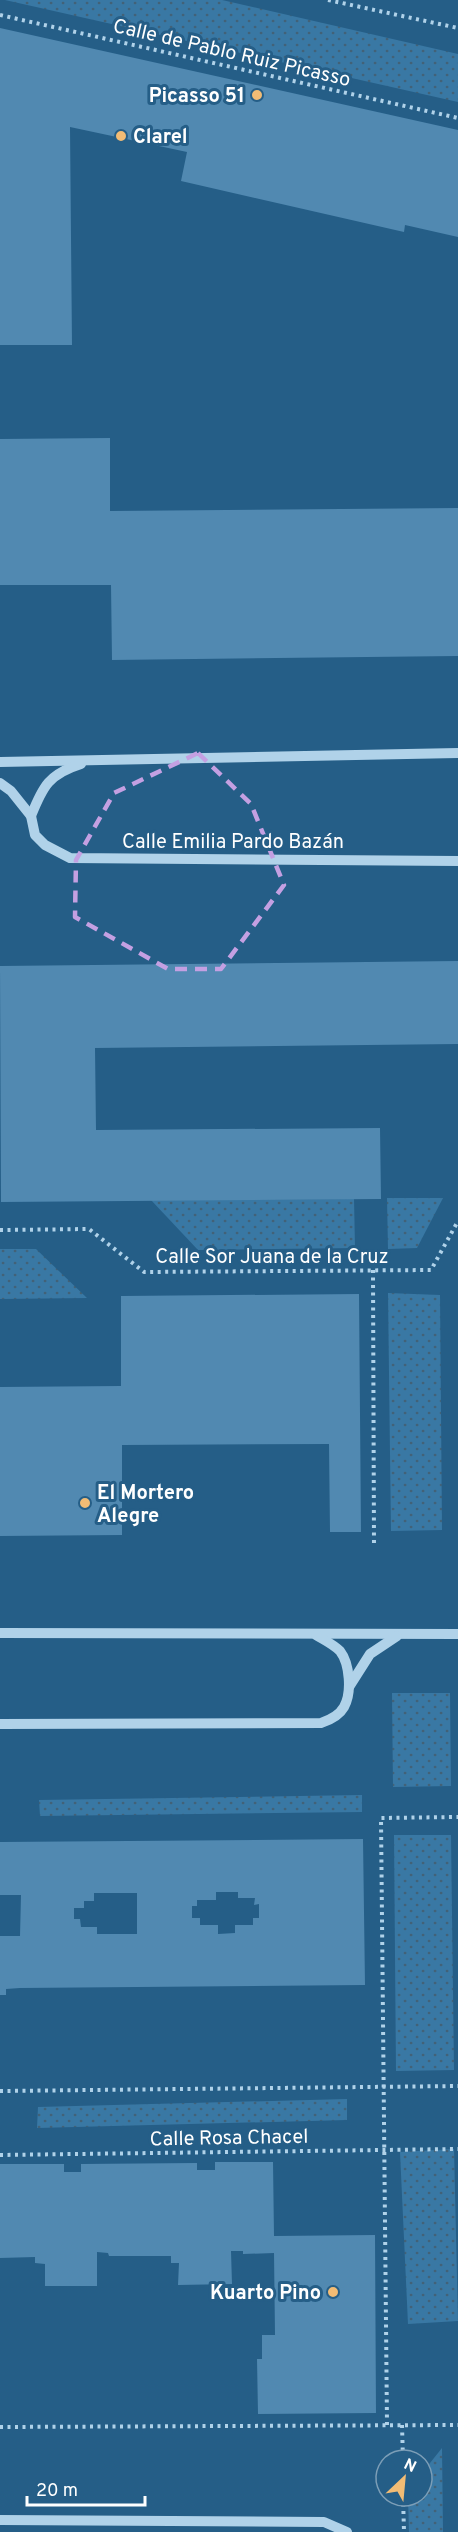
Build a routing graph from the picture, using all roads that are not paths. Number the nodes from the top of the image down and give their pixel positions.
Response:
1 (458, 753) edge
2 (92, 760) junction
3 (0, 762) edge
4 (0, 783) edge
5 (31, 816) junction
6 (458, 861) edge
7 (0, 1633) edge
8 (314, 1634) junction
9 (458, 1634) edge
10 (399, 1635) junction
11 (349, 1687) junction
12 (0, 1724) edge
13 (0, 2520) edge
14 (347, 2532) edge

1 - 2 street
2 - 3 street
2 - 5 street
4 - 5 street, Calle Emilia Pardo Bazán
5 - 6 street, Calle Emilia Pardo Bazán
7 - 8 street
8 - 10 street
8 - 11 street
9 - 10 street
10 - 11 street
11 - 12 street
13 - 14 street

